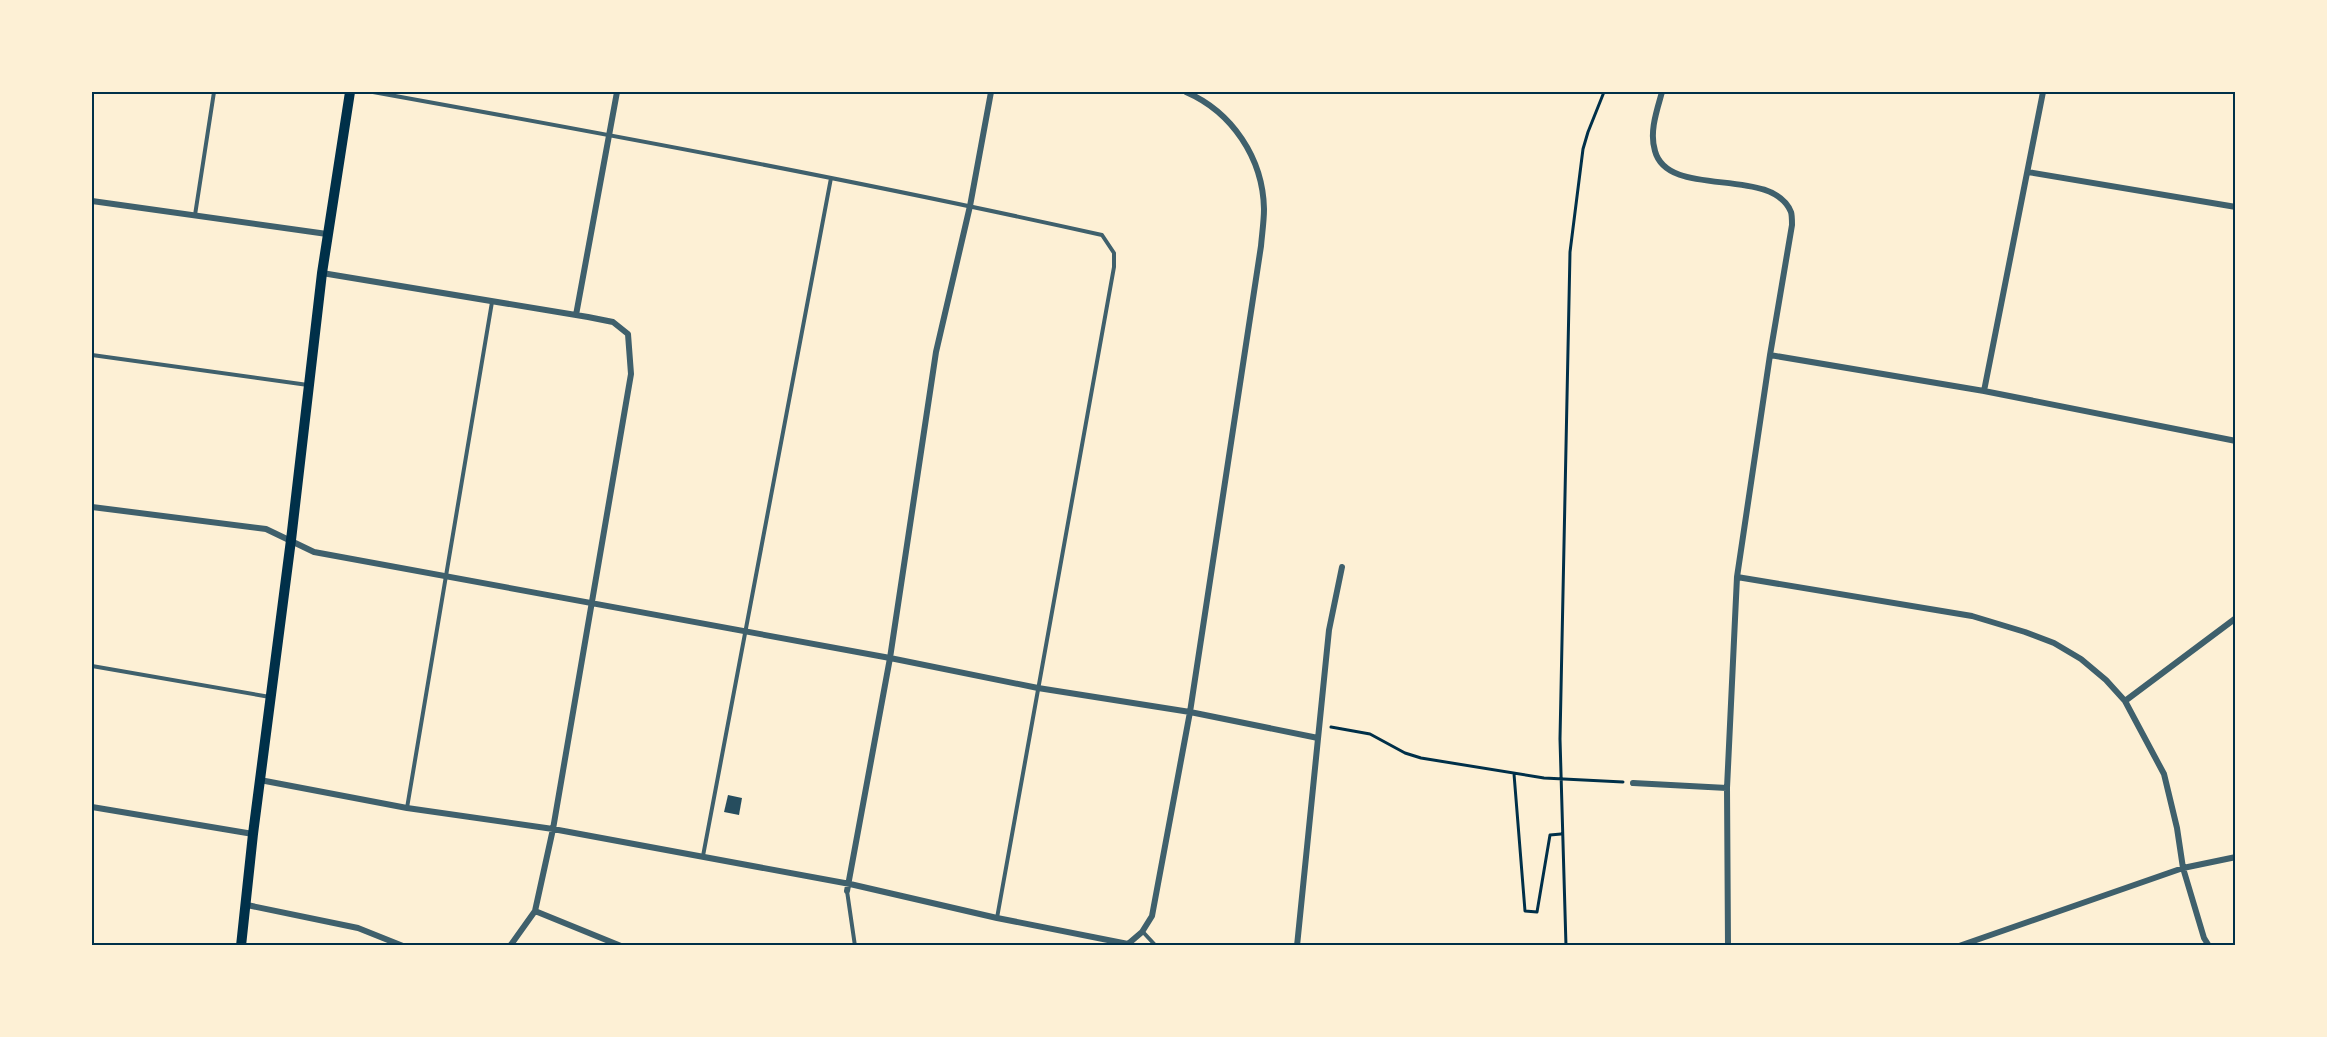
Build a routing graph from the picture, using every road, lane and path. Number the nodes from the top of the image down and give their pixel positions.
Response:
1 (214, 92) edge
2 (350, 92) edge
3 (373, 92) edge
4 (617, 92) edge
5 (991, 92) edge
6 (1186, 92) edge
7 (1604, 92) edge
8 (1662, 92) edge
9 (2043, 92) edge
10 (609, 135) junction
11 (2028, 172) junction
12 (831, 178) junction
13 (92, 201) edge
14 (970, 206) junction
15 (2235, 207) edge
16 (195, 215) junction
17 (327, 234) junction
18 (322, 273) junction
19 (492, 302) junction
20 (576, 315) junction
21 (92, 355) edge
22 (1770, 355) junction
23 (309, 385) junction
24 (1984, 391) junction
25 (2235, 441) edge
26 (92, 507) edge
27 (291, 540) junction
28 (1342, 567) dead end
29 (446, 575) junction
30 (1737, 577) junction
31 (592, 603) junction
32 (2235, 618) edge
33 (744, 631) junction
34 (890, 658) junction
35 (92, 666) edge
36 (1038, 688) junction
37 (271, 697) junction
38 (2125, 701) junction
39 (1190, 712) junction
40 (1319, 725) junction
41 (1318, 738) junction
42 (1514, 774) junction
43 (260, 780) junction
44 (1633, 783) joint
45 (1727, 788) junction
46 (92, 807) edge
47 (408, 808) junction
48 (553, 829) junction
49 (253, 834) junction
50 (1561, 834) junction
51 (702, 857) junction
52 (2235, 857) edge
53 (2183, 868) junction
54 (849, 887) junction
55 (247, 905) junction
56 (535, 911) junction
57 (997, 918) junction
58 (1142, 932) junction
59 (241, 945) edge
60 (403, 945) edge
61 (510, 945) edge
62 (621, 945) edge
63 (855, 945) edge
64 (1127, 945) edge
65 (1156, 945) edge
66 (1297, 945) edge
67 (1566, 945) edge
68 (1728, 945) edge
69 (1959, 945) edge
70 (2209, 945) edge

1 - 16 lane
2 - 17 main road
3 - 10 lane
4 - 10 street
5 - 14 street
6 - 39 street
7 - 50 path
8 - 22 street
9 - 11 street
10 - 12 lane
10 - 20 street
11 - 15 street
11 - 24 street
12 - 14 lane
12 - 33 lane
13 - 16 street
14 - 34 street
14 - 36 lane
16 - 17 street
17 - 18 main road
18 - 19 street
18 - 23 main road
19 - 20 street
19 - 29 lane
20 - 31 street
21 - 23 lane
22 - 24 street
22 - 30 street
23 - 27 main road
24 - 25 street
26 - 27 street
27 - 29 street
27 - 37 main road
28 - 40 street
29 - 31 street
29 - 47 lane
30 - 38 street
30 - 45 street
31 - 33 street
31 - 48 street
32 - 38 street
33 - 34 street
33 - 51 lane
34 - 36 street
34 - 54 street
35 - 37 lane
36 - 39 street
36 - 57 lane
37 - 43 main road
38 - 53 street
39 - 41 street
39 - 58 street
40 - 41 street
40 - 42 path
41 - 66 street
42 - 44 path
42 - 50 path
43 - 47 street
43 - 49 main road
44 - 45 street
45 - 68 street
46 - 49 street
47 - 48 street
48 - 51 street
48 - 56 street
49 - 55 main road
50 - 67 path
51 - 54 street
52 - 53 street
53 - 69 street
53 - 70 street
54 - 57 street
54 - 63 lane
55 - 59 main road
55 - 60 street
56 - 61 street
56 - 62 street
57 - 64 street
58 - 64 street
58 - 65 lane

